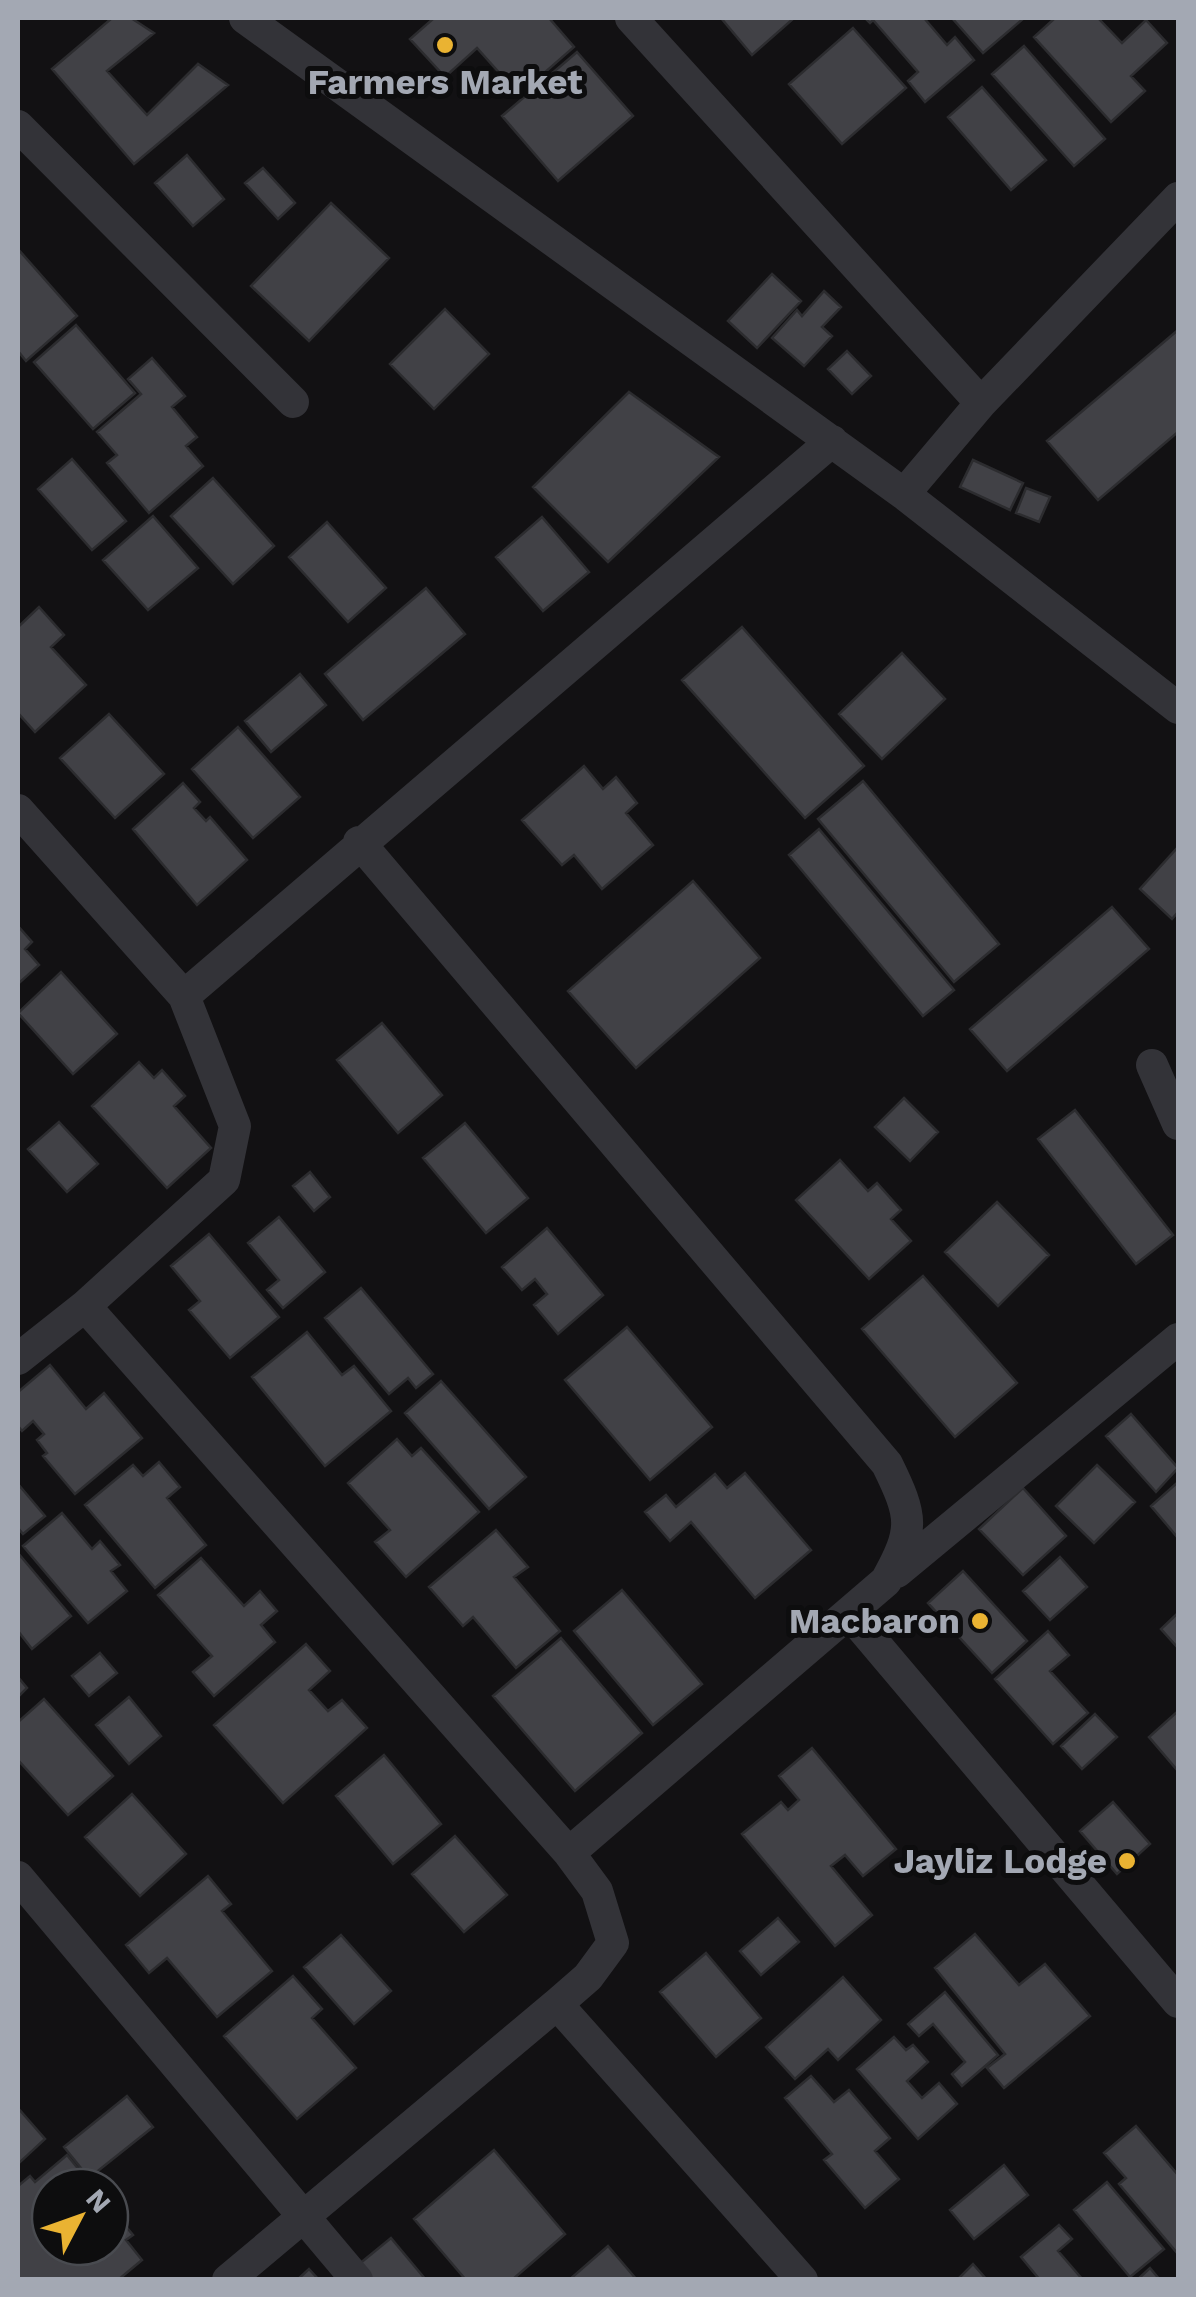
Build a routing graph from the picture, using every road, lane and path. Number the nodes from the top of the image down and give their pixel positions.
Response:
1 (245, 18) edge
2 (632, 18) edge
3 (18, 126) edge
4 (1178, 198) edge
5 (292, 402) dead end
6 (980, 402) junction
7 (832, 442) junction
8 (904, 494) junction
9 (1178, 708) edge
10 (18, 810) edge
11 (359, 842) junction
12 (184, 996) junction
13 (1152, 1065) dead end
14 (1178, 1124) edge
15 (85, 1306) junction
16 (1178, 1339) edge
17 (18, 1359) edge
18 (886, 1581) junction
19 (850, 1614) junction
20 (569, 1853) junction
21 (18, 1877) edge
22 (1178, 2002) edge
23 (557, 2004) junction
24 (306, 2215) junction
25 (228, 2280) edge
26 (357, 2280) edge
27 (802, 2280) edge

1 - 7 street
2 - 6 street
3 - 5 street
4 - 6 street
6 - 8 street
7 - 8 street
7 - 11 street
8 - 9 street
10 - 12 street
11 - 12 street
11 - 18 street
12 - 15 street
13 - 14 street
15 - 17 street
15 - 20 street
16 - 18 street
18 - 19 street
19 - 20 street
19 - 22 street
20 - 23 street
21 - 24 street
23 - 24 street
23 - 27 street
24 - 25 street
24 - 26 street

